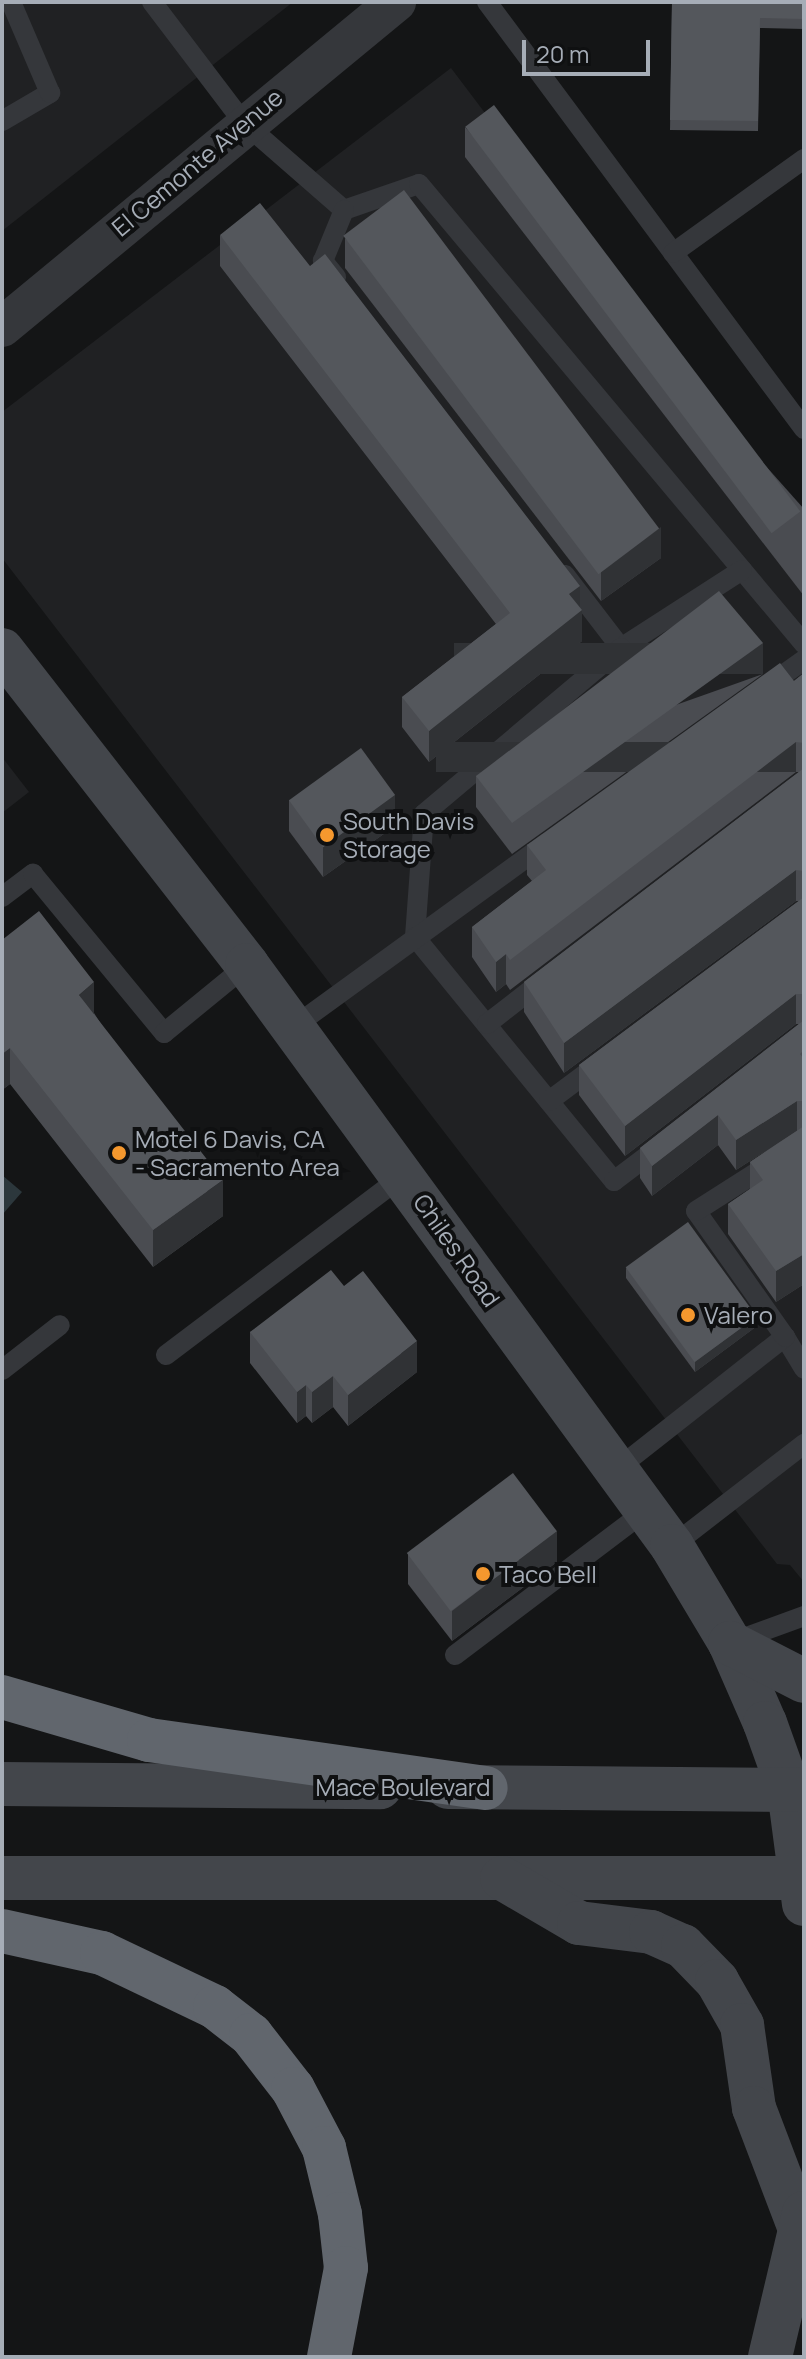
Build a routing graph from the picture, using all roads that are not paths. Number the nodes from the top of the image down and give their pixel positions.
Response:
1 (11, 2) edge
2 (152, 2) edge
3 (487, 2) edge
4 (392, 3) edge
5 (2, 121) edge
6 (243, 122) junction
7 (804, 159) edge
8 (344, 210) junction
9 (673, 253) junction
10 (352, 298) edge
11 (2, 327) edge
12 (804, 429) edge
13 (554, 561) edge
14 (742, 570) junction
15 (804, 644) edge
16 (621, 648) junction
17 (2, 650) edge
18 (804, 660) edge
19 (752, 697) edge
20 (570, 826) edge
21 (2, 897) edge
22 (415, 937) junction
23 (247, 965) junction
24 (563, 966) edge
25 (487, 1024) junction
26 (292, 1028) junction
27 (613, 1053) edge
28 (549, 1101) junction
29 (673, 1135) edge
30 (804, 1142) edge
31 (404, 1175) junction
32 (60, 1325) dead end
33 (785, 1337) junction
34 (166, 1355) dead end
35 (804, 1369) edge
36 (2, 1370) edge
37 (804, 1444) edge
38 (617, 1469) junction
39 (647, 1510) junction
40 (672, 1546) junction
41 (804, 1616) edge
42 (730, 1643) junction
43 (455, 1655) dead end
44 (804, 1681) edge
45 (2, 1697) edge
46 (2, 1784) edge
47 (486, 1788) junction
48 (796, 1790) edge
49 (500, 1876) junction
50 (2, 1878) edge
51 (803, 1886) edge
52 (2, 1931) edge
53 (804, 2229) edge
54 (329, 2357) edge
55 (770, 2357) edge

1 - 5 lane
2 - 6 lane
3 - 9 lane
4 - 6 street, El Cemonte Avenue
6 - 8 lane
6 - 11 street, El Cemonte Avenue
7 - 9 lane
8 - 10 lane
8 - 14 lane
9 - 12 lane
13 - 16 lane
14 - 15 lane
14 - 16 lane
16 - 22 lane
17 - 23 main road, Chiles Road
18 - 19 lane
20 - 22 lane
21 - 23 lane
22 - 25 lane
22 - 26 lane
23 - 26 main road, Chiles Road
24 - 25 lane
25 - 28 lane
26 - 31 main road, Chiles Road
27 - 28 lane
28 - 29 lane
30 - 33 lane
31 - 34 lane
31 - 38 main road, Chiles Road
32 - 36 lane
33 - 35 lane
33 - 38 lane
37 - 40 lane
38 - 39 main road, Chiles Road
39 - 40 main road, Chiles Road
39 - 43 lane
40 - 42 main road, Chiles Road
41 - 42 lane
42 - 44 main road
42 - 48 main road, Chiles Road
45 - 47 highway
46 - 47 main road, Mace Boulevard
47 - 48 main road, Mace Boulevard
48 - 51 main road, Chiles Road
49 - 50 main road
49 - 51 main road
49 - 53 main road
52 - 54 highway
53 - 55 main road

